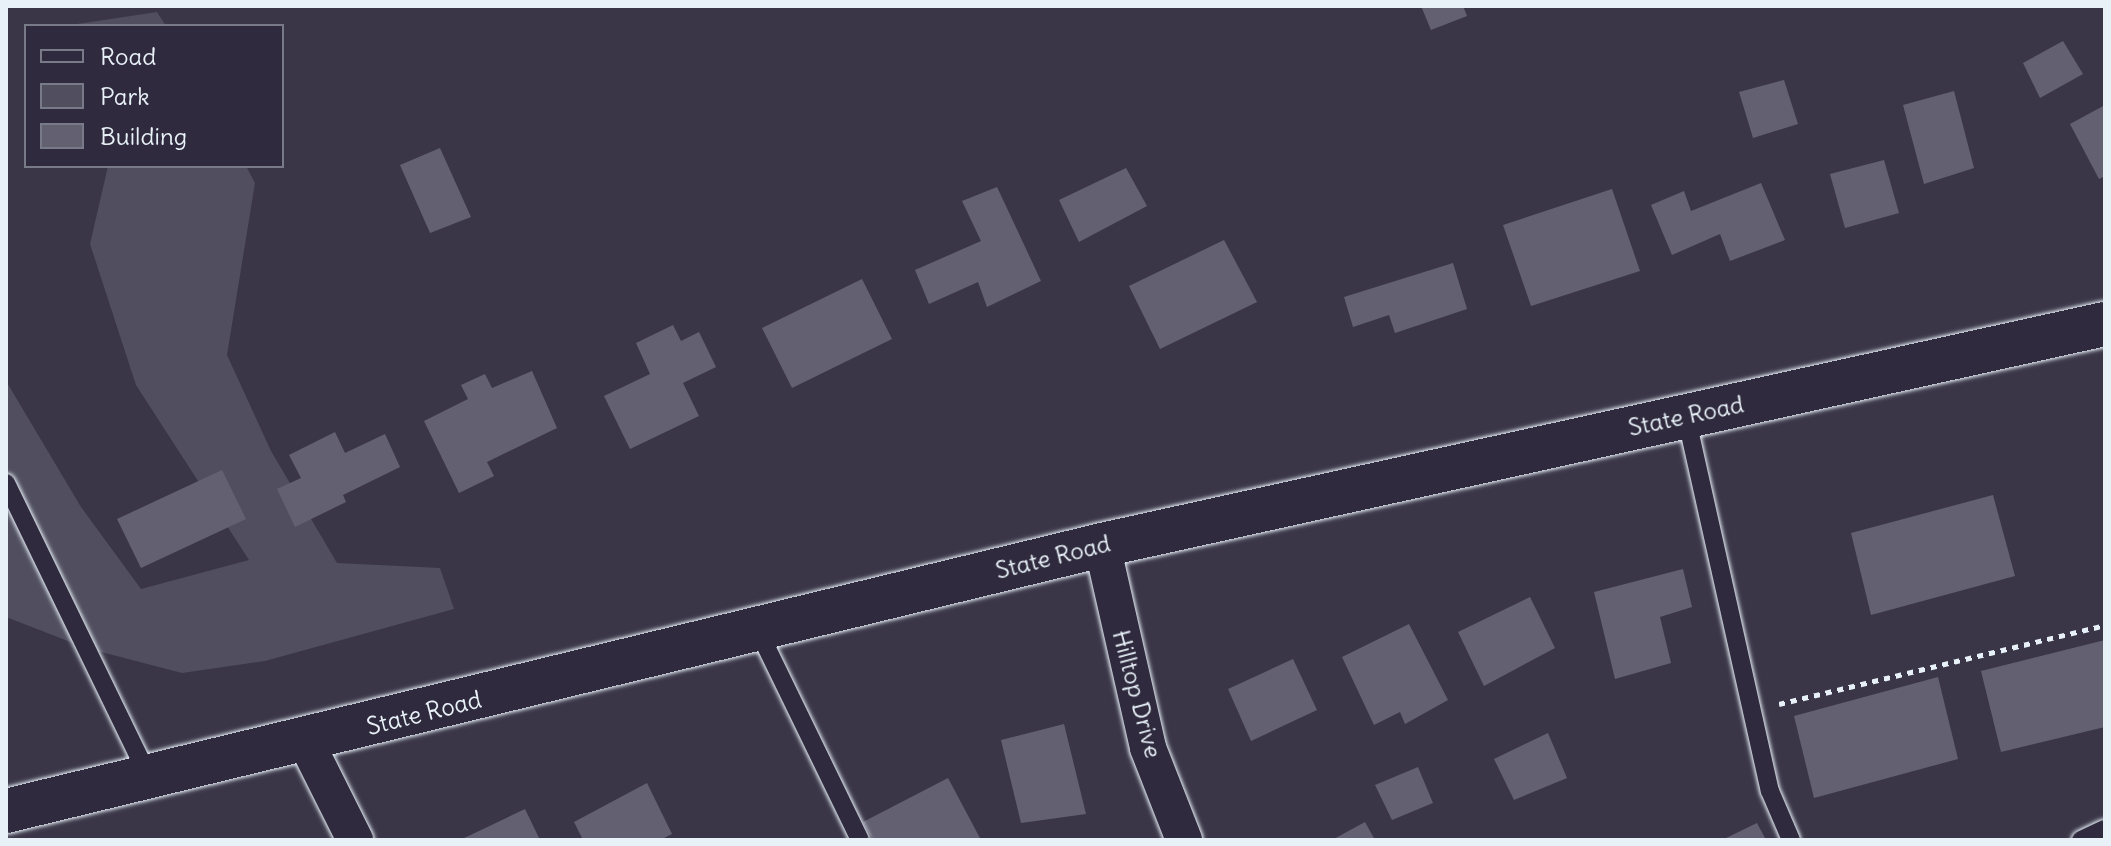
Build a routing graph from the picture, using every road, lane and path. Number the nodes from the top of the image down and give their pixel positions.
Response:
1 (2105, 324) edge
2 (1686, 416) junction
3 (6, 483) edge
4 (1102, 545) junction
5 (2105, 625) edge
6 (758, 630) junction
7 (1752, 711) junction
8 (306, 742) junction
9 (149, 778) junction
10 (6, 811) edge
11 (2105, 829) edge
12 (355, 840) edge
13 (860, 840) edge
14 (1184, 840) edge
15 (1791, 840) edge
16 (2081, 840) edge

1 - 2 main road, State Road
2 - 4 main road, State Road
2 - 7 lane
3 - 9 lane
4 - 6 main road, State Road
4 - 14 street, Hilltop Drive
5 - 7 path
6 - 8 main road, State Road
6 - 13 lane
7 - 15 lane
8 - 9 main road, State Road
8 - 12 street
9 - 10 main road, State Road
11 - 16 lane

